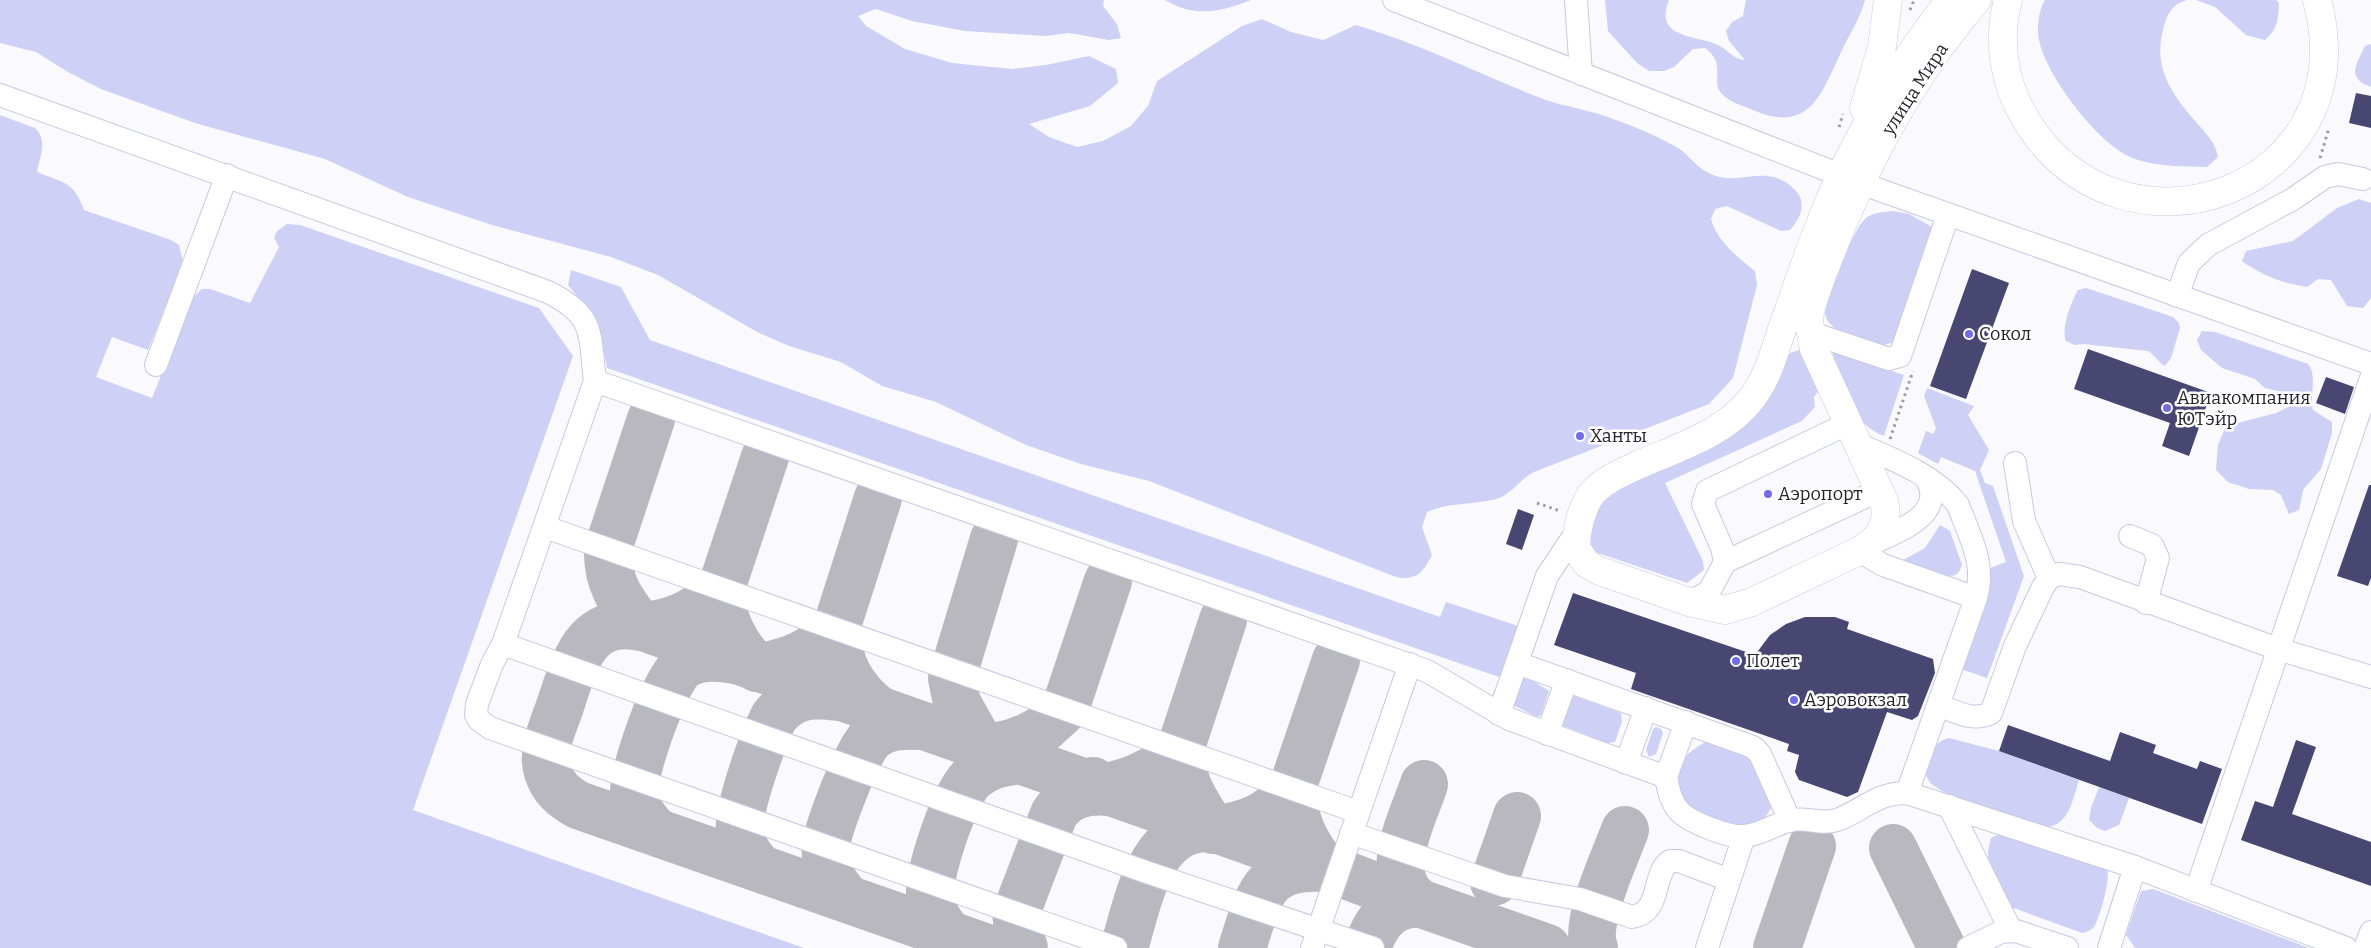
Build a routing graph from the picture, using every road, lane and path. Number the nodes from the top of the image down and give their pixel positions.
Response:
1 (1394, 0) edge
2 (1576, 0) edge
3 (1888, 0) edge
4 (1950, 0) edge
5 (1977, 0) edge
6 (2008, 0) edge
7 (2317, 0) edge
8 (1581, 74) junction
9 (0, 95) edge
10 (1850, 171) junction
11 (227, 175) junction
12 (2363, 179) dead end
13 (1948, 215) junction
14 (2177, 296) junction
15 (1810, 333) junction
16 (2371, 364) edge
17 (156, 365) dead end
18 (2371, 378) edge
19 (595, 381) junction
20 (1853, 434) junction
21 (2015, 463) dead end
22 (1926, 478) junction
23 (1880, 490) junction
24 (545, 527) junction
25 (1579, 528) junction
26 (2130, 536) dead end
27 (1865, 548) junction
28 (1559, 557) junction
29 (1725, 562) junction
30 (1597, 570) junction
31 (2049, 578) junction
32 (1976, 598) junction
33 (1689, 602) junction
34 (2146, 603) junction
35 (503, 644) junction
36 (2278, 649) junction
37 (1517, 663) junction
38 (1410, 664) junction
39 (2371, 677) edge
40 (1567, 680) junction
41 (1939, 705) junction
42 (1646, 708) junction
43 (1499, 714) junction
44 (1686, 722) junction
45 (1547, 734) junction
46 (1626, 763) junction
47 (1666, 777) junction
48 (1907, 793) junction
49 (1949, 806) junction
50 (1790, 821) junction
51 (1355, 822) junction
52 (1744, 836) junction
53 (2135, 867) junction
54 (1729, 880) junction
55 (2196, 891) junction
56 (2011, 931) junction
57 (2371, 932) edge
58 (1316, 939) edge
59 (1116, 948) edge
60 (1373, 948) edge
61 (1707, 948) edge
62 (1968, 948) edge
63 (2067, 948) edge
64 (2109, 948) edge
65 (2346, 948) edge
66 (2365, 948) edge

1 - 8 street
2 - 8 street
3 - 10 main road
4 - 10 main road, улица Мира
5 - 10 main road, улица Мира
6 - 7 main road
8 - 10 street
9 - 11 street
10 - 13 street
10 - 15 main road
10 - 25 main road
11 - 17 street
11 - 19 street
12 - 14 street
13 - 14 street
13 - 15 street
14 - 16 street
15 - 20 main road
18 - 36 street
19 - 24 street
19 - 38 street
20 - 22 street
20 - 23 main road
20 - 29 street
21 - 31 street
22 - 27 street
22 - 32 street
23 - 27 main road
23 - 29 street
24 - 35 street
24 - 51 street
25 - 28 street
25 - 30 main road
26 - 34 street
27 - 32 street
27 - 33 main road
28 - 30 street
28 - 37 street
29 - 33 street
30 - 33 main road
31 - 34 street
31 - 41 street
32 - 41 street
34 - 36 street
35 - 58 street
35 - 59 street
36 - 39 street
36 - 55 street
37 - 40 street
37 - 43 street
38 - 43 street
38 - 51 street
40 - 42 street
40 - 45 street
41 - 48 street
42 - 44 street
42 - 46 street
43 - 45 street
44 - 47 street
44 - 50 street
45 - 46 street
46 - 47 street
47 - 52 street
48 - 49 street
48 - 50 street
49 - 53 street
49 - 56 street
50 - 52 street
51 - 54 street
51 - 58 street
52 - 54 street
53 - 55 street
53 - 64 street
54 - 61 street
55 - 65 street
56 - 62 street
56 - 63 street
57 - 66 street
58 - 60 street

